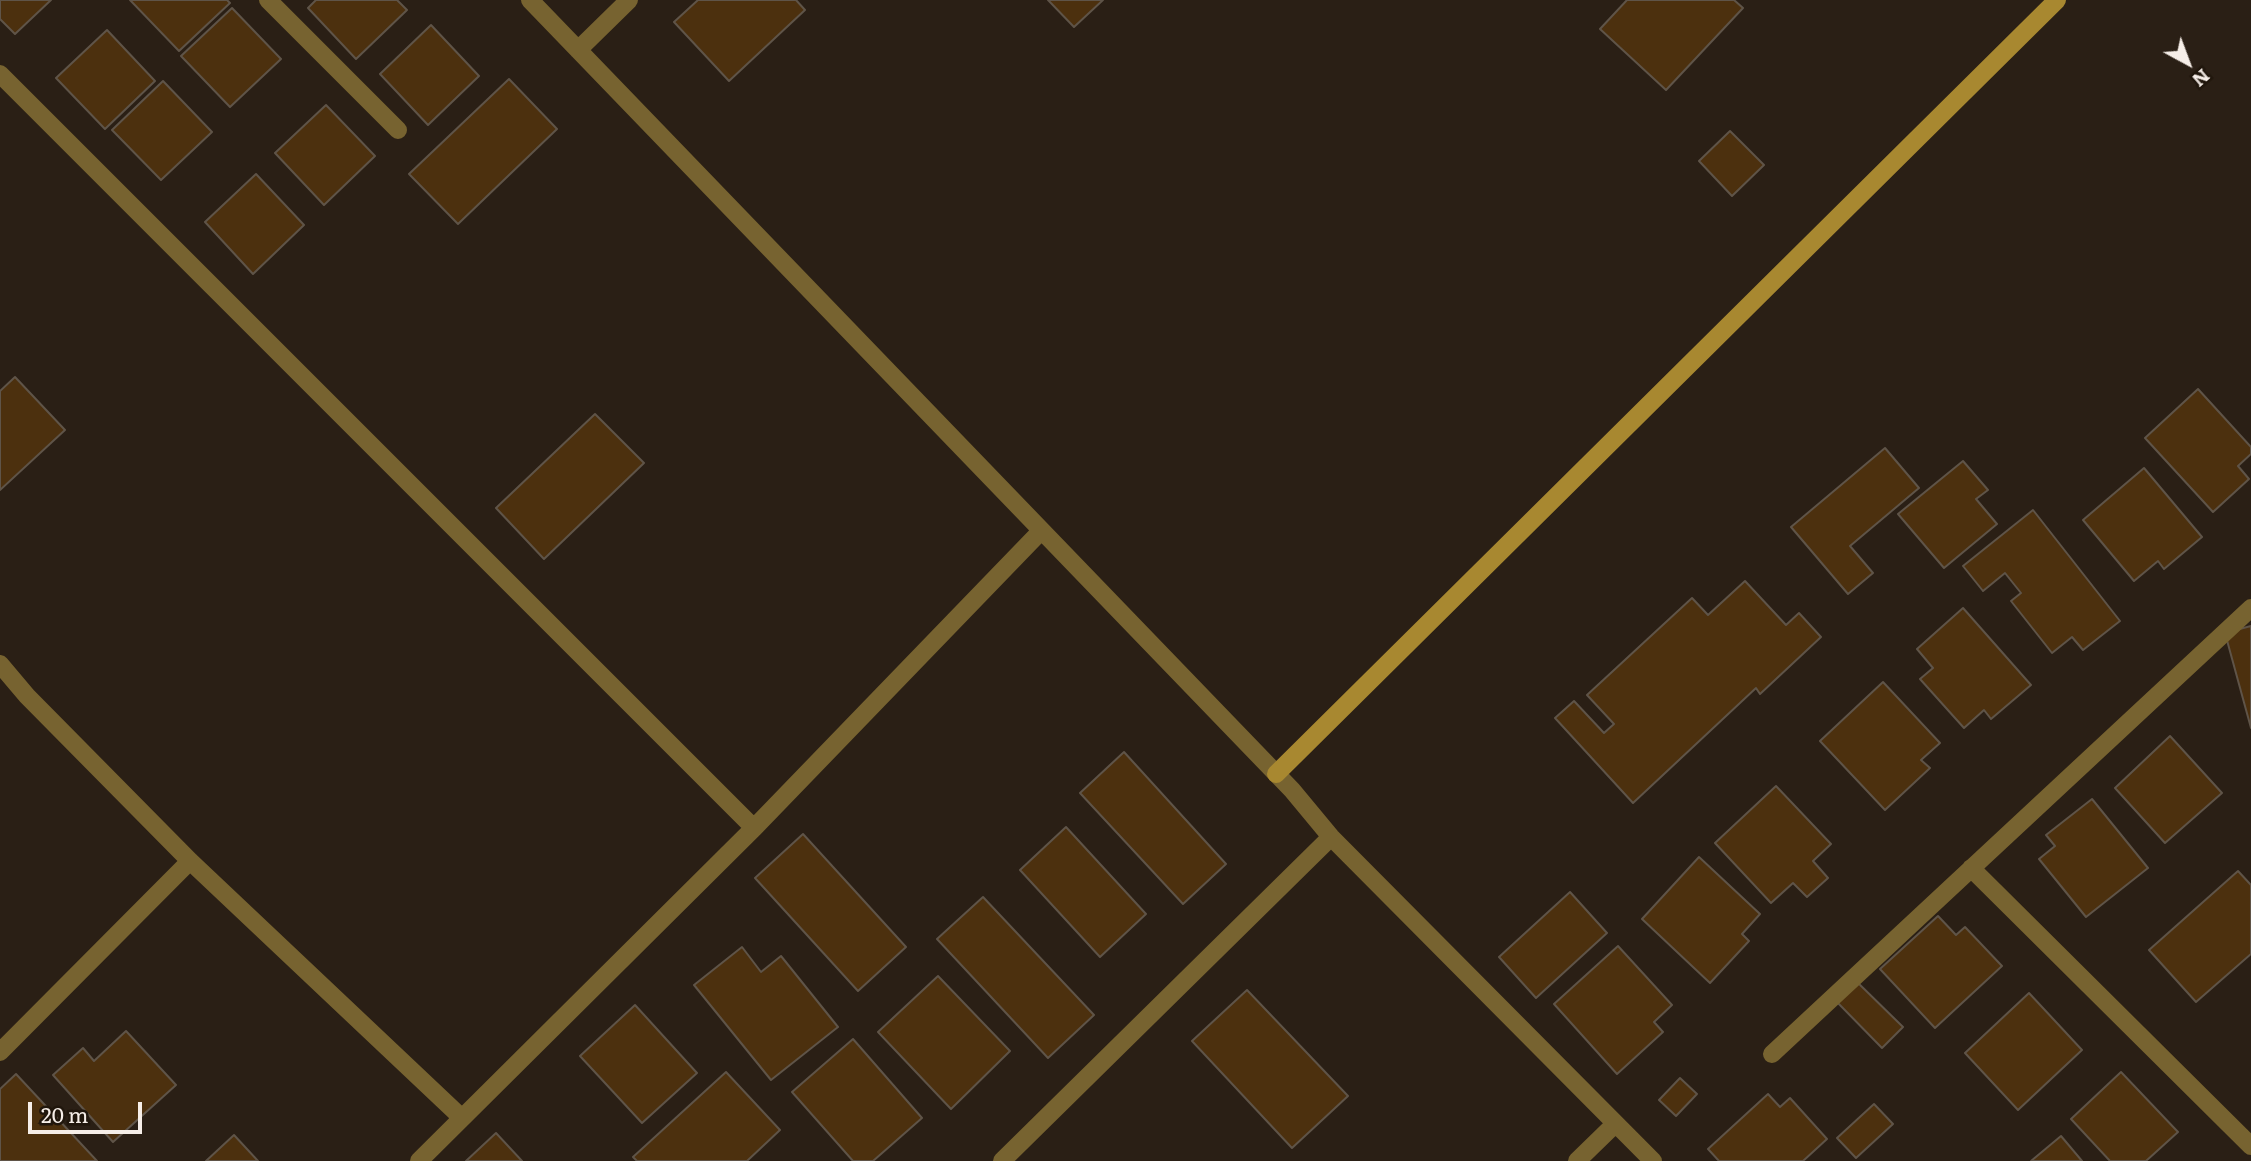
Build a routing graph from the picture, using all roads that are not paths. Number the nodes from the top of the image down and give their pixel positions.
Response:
1 (268, 0) edge
2 (530, 0) edge
3 (629, 0) edge
4 (2057, 0) edge
5 (578, 50) junction
6 (0, 74) edge
7 (398, 130) dead end
8 (1041, 531) junction
9 (2251, 608) edge
10 (0, 664) edge
11 (1276, 774) junction
12 (754, 828) junction
13 (1331, 837) junction
14 (190, 861) junction
15 (1971, 869) junction
16 (0, 1052) edge
17 (1772, 1054) dead end
18 (462, 1118) junction
19 (1615, 1124) junction
20 (2251, 1146) edge
21 (419, 1161) edge
22 (1002, 1161) edge
23 (1577, 1161) edge
24 (1653, 1161) edge

1 - 7 street
2 - 5 street
3 - 5 street
4 - 11 street
5 - 8 street
6 - 12 street
8 - 11 street
8 - 12 street
9 - 15 street
10 - 14 street
11 - 13 street
12 - 18 street
13 - 19 street
13 - 22 street
14 - 16 street
14 - 18 street
15 - 17 street
15 - 20 street
18 - 21 street
19 - 23 street
19 - 24 street

